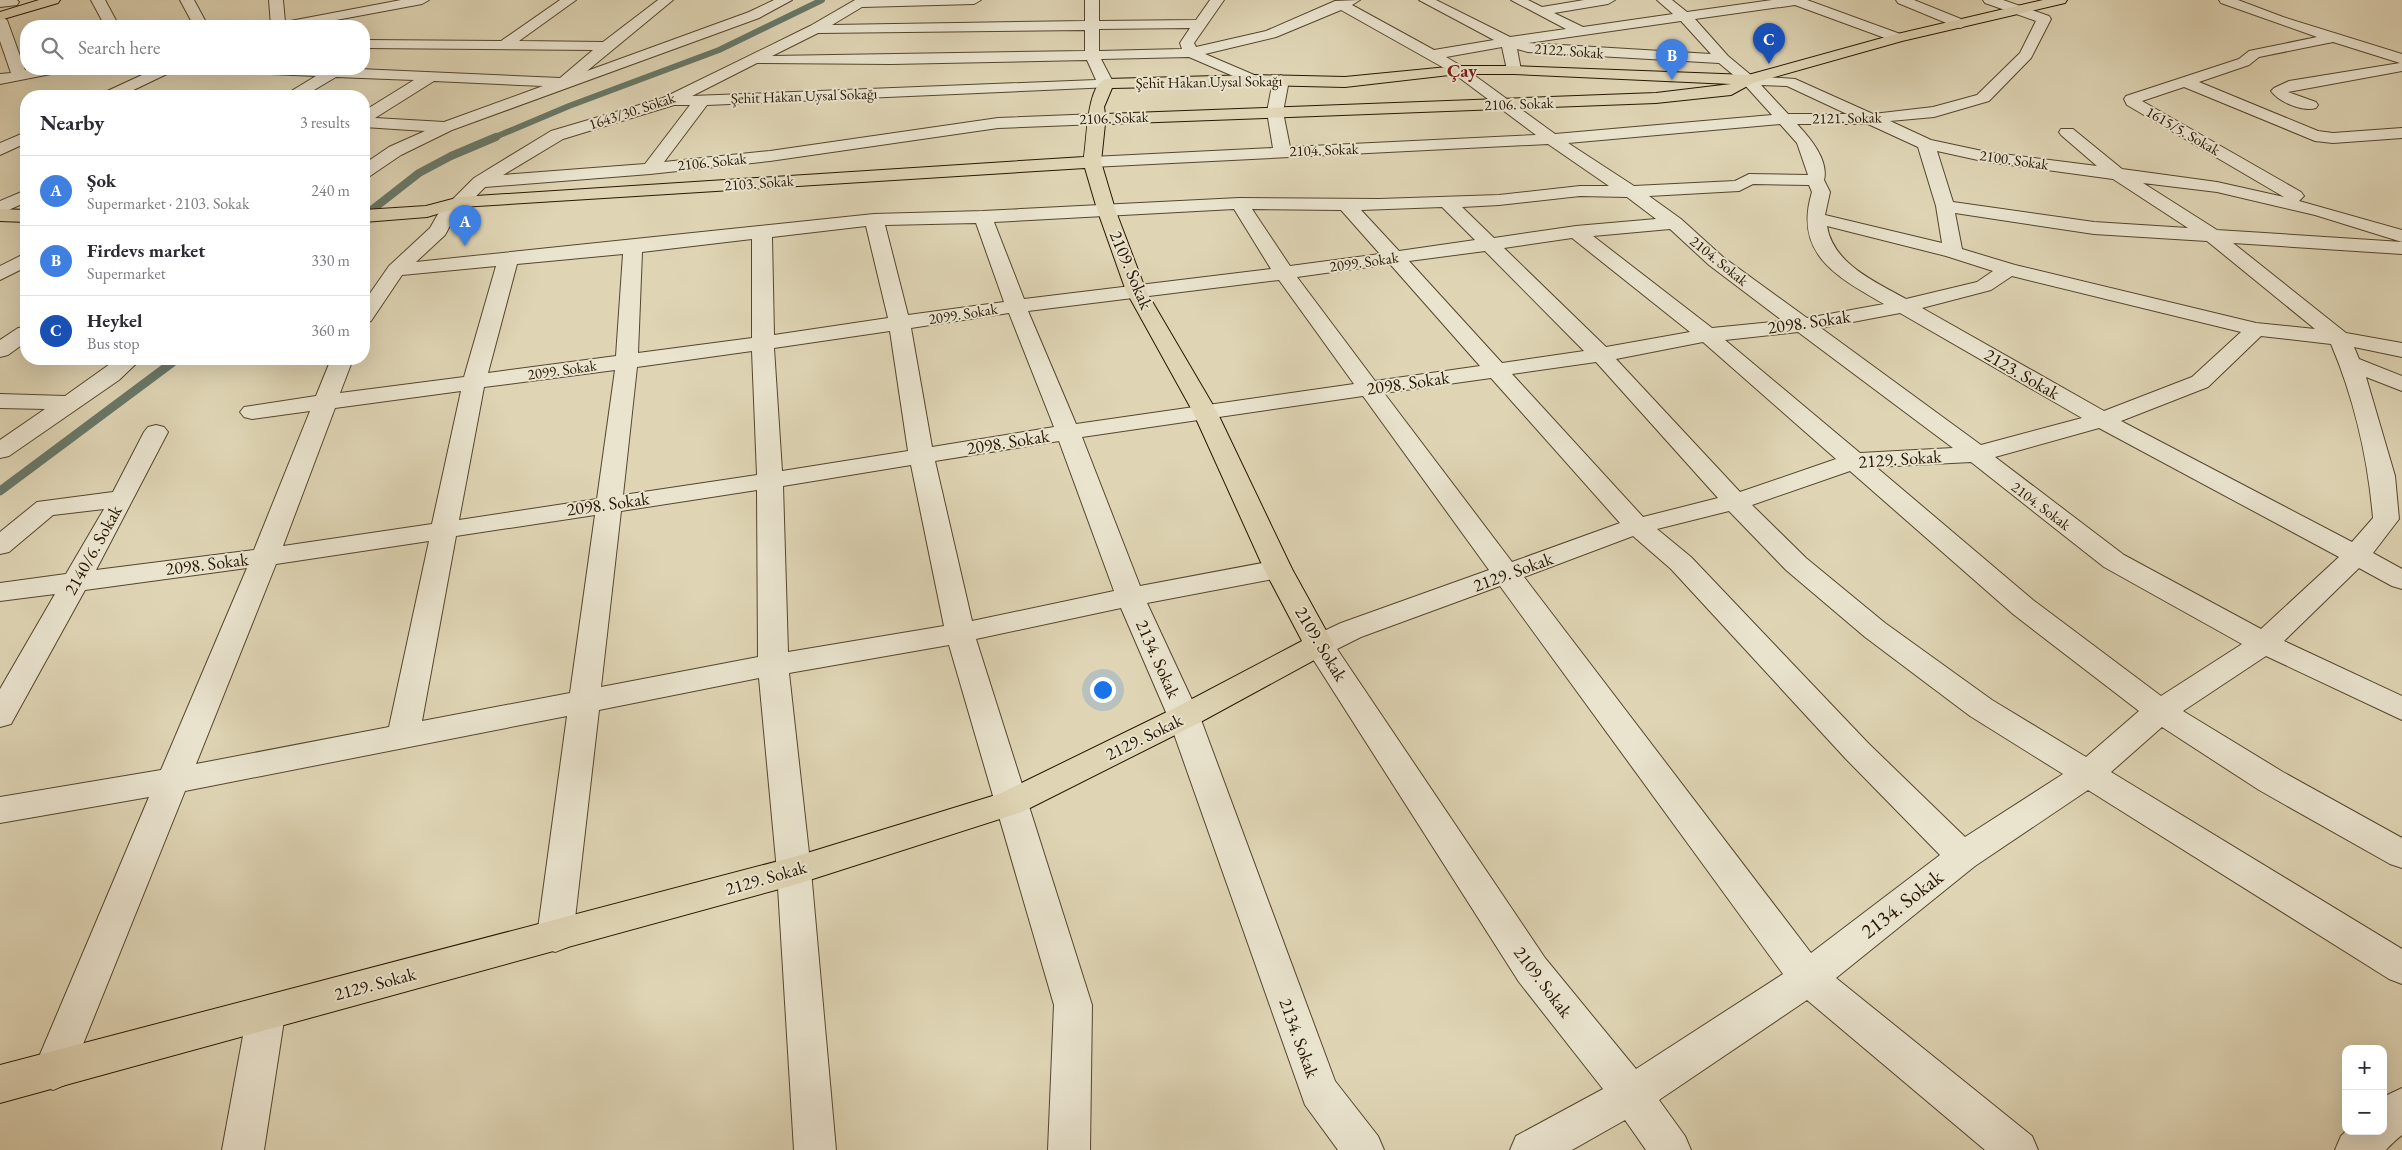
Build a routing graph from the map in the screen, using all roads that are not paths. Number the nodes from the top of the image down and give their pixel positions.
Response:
1 (53, 0) edge
2 (98, 0) edge
3 (187, 0) edge
4 (276, 0) edge
5 (422, 0) edge
6 (438, 0) edge
7 (570, 0) edge
8 (666, 0) edge
9 (785, 0) edge
10 (974, 0) edge
11 (1092, 0) edge
12 (1217, 0) edge
13 (1426, 0) edge
14 (1518, 0) edge
15 (1604, 0) edge
16 (1664, 0) edge
17 (1797, 0) edge
18 (1903, 0) edge
19 (1990, 0) edge
20 (2060, 0) edge
21 (2226, 0) edge
22 (862, 1) edge
23 (1346, 2) edge
24 (1542, 11) junction
25 (2018, 11) junction
26 (0, 16) edge
27 (414, 16) dead end
28 (1686, 18) junction
29 (0, 20) edge
30 (109, 20) edge
31 (198, 20) edge
32 (278, 20) edge
33 (315, 20) edge
34 (1200, 24) junction
35 (1961, 24) junction
36 (1092, 25) junction
37 (399, 28) dead end
38 (815, 30) junction
39 (1582, 32) junction
40 (1898, 38) junction
41 (2332, 38) junction
42 (1508, 42) junction
43 (504, 45) junction
44 (370, 46) edge
45 (606, 46) junction
46 (370, 47) edge
47 (1191, 53) junction
48 (1092, 55) junction
49 (1432, 55) junction
50 (1723, 59) junction
51 (2402, 59) edge
52 (749, 60) junction
53 (2402, 66) edge
54 (1458, 70) junction
55 (1514, 70) junction
56 (370, 73) edge
57 (20, 75) joint
58 (153, 75) edge
59 (329, 75) edge
60 (431, 76) junction
61 (0, 79) edge
62 (1254, 80) junction
63 (1281, 80) junction
64 (1748, 80) junction
65 (2186, 82) junction
66 (564, 83) junction
67 (1106, 84) junction
68 (122, 90) edge
69 (304, 90) edge
70 (702, 100) junction
71 (669, 101) junction
72 (1502, 104) junction
73 (2310, 105) dead end
74 (1276, 112) junction
75 (370, 114) edge
76 (1098, 119) junction
77 (1784, 119) junction
78 (1868, 119) junction
79 (370, 122) edge
80 (446, 127) junction
81 (9, 128) dead end
82 (20, 129) edge
83 (2067, 132) dead end
84 (2402, 133) edge
85 (1552, 139) junction
86 (20, 140) edge
87 (1926, 144) junction
88 (0, 150) edge
89 (1282, 151) junction
90 (1092, 162) junction
91 (370, 168) edge
92 (650, 168) junction
93 (2116, 173) junction
94 (1815, 180) junction
95 (480, 182) junction
96 (1631, 192) junction
97 (20, 198) edge
98 (1446, 201) junction
99 (460, 202) junction
100 (1239, 203) junction
101 (1346, 204) junction
102 (1945, 206) junction
103 (0, 208) edge
104 (1106, 210) junction
105 (2320, 211) junction
106 (0, 215) edge
107 (20, 216) edge
108 (370, 216) edge
109 (982, 217) junction
110 (1816, 218) junction
111 (2402, 219) edge
112 (874, 220) junction
113 (1674, 223) junction
114 (1576, 232) junction
115 (762, 233) junction
116 (2402, 236) edge
117 (2214, 237) junction
118 (1489, 245) junction
119 (633, 247) junction
120 (2402, 248) edge
121 (1952, 252) junction
122 (1393, 258) junction
123 (508, 260) junction
124 (20, 262) edge
125 (2009, 269) junction
126 (396, 270) junction
127 (1284, 273) junction
128 (0, 274) edge
129 (1136, 291) junction
130 (1016, 306) junction
131 (1905, 306) junction
132 (370, 308) edge
133 (900, 324) junction
134 (1805, 325) junction
135 (2256, 329) junction
136 (1707, 335) junction
137 (20, 338) edge
138 (2339, 338) junction
139 (763, 343) junction
140 (0, 350) edge
141 (2402, 350) edge
142 (1601, 355) junction
143 (627, 361) junction
144 (2350, 363) junction
145 (123, 365) edge
146 (339, 365) edge
147 (1497, 370) junction
148 (474, 382) junction
149 (2402, 384) edge
150 (1369, 389) junction
151 (0, 401) edge
152 (68, 403) junction
153 (323, 403) junction
154 (252, 412) dead end
155 (1205, 412) junction
156 (2102, 420) junction
157 (156, 432) dead end
158 (1068, 432) junction
159 (0, 451) edge
160 (1977, 454) junction
161 (921, 456) junction
162 (1854, 461) junction
163 (770, 481) junction
164 (122, 500) junction
165 (1735, 502) junction
166 (608, 504) junction
167 (1637, 526) junction
168 (444, 529) junction
169 (0, 546) edge
170 (2355, 556) junction
171 (265, 557) junction
172 (1278, 569) junction
173 (1508, 575) junction
174 (2402, 580) edge
175 (76, 582) junction
176 (0, 592) edge
177 (1130, 596) junction
178 (960, 633) junction
179 (2264, 644) junction
180 (1319, 645) junction
181 (774, 665) junction
182 (586, 701) junction
183 (2402, 709) edge
184 (2160, 712) junction
185 (0, 716) edge
186 (1184, 717) junction
187 (403, 736) junction
188 (2087, 775) junction
189 (171, 781) junction
190 (1010, 803) junction
191 (0, 810) edge
192 (2402, 854) edge
193 (1964, 856) junction
194 (794, 871) junction
195 (555, 936) junction
196 (2402, 968) edge
197 (1808, 978) junction
198 (266, 1014) junction
199 (53, 1071) junction
200 (0, 1084) edge
201 (1632, 1096) junction
202 (2402, 1107) edge
203 (2387, 1121) edge
204 (2372, 1135) edge
205 (243, 1150) edge
206 (815, 1150) edge
207 (1069, 1150) edge
208 (1363, 1150) edge
209 (1531, 1150) edge
210 (1670, 1150) edge
211 (2017, 1150) edge
212 (2356, 1150) edge

1 - 26 main road
2 - 30 street
3 - 31 street
4 - 32 street
5 - 33 street
6 - 27 street
7 - 43 street
8 - 45 street
9 - 66 street
10 - 22 street
11 - 36 street
12 - 34 street
13 - 42 street, 2122. Sokak
14 - 24 street
15 - 24 street
16 - 28 street
17 - 28 street
17 - 40 street
18 - 35 street
19 - 25 street, 2121. Sokak
20 - 25 main road
21 - 41 street, 1615/5. Sokak
22 - 38 street, 1643/30. Sokak
23 - 47 street
23 - 49 street
24 - 39 street
25 - 35 main road
25 - 78 street, 2121. Sokak
28 - 39 street
28 - 50 street
29 - 57 street
34 - 36 street
34 - 47 street
35 - 40 main road
36 - 38 street
36 - 48 street
37 - 44 street
38 - 52 street, 1643/30. Sokak
39 - 42 street
40 - 64 main road
41 - 51 street, 1615/5. Sokak
41 - 65 street, 1615/5. Sokak
42 - 49 street
42 - 50 street, 2122. Sokak
42 - 55 street
43 - 45 street
43 - 46 street
45 - 66 street
47 - 48 street
47 - 62 street
48 - 52 street
48 - 67 street
49 - 54 street
50 - 64 street
52 - 71 street, 1643/30. Sokak
53 - 73 street
54 - 55 main road, Şehit Hakan Uysal Sokağı
54 - 63 main road, Şehit Hakan Uysal Sokağı
54 - 72 street
55 - 64 main road, Şehit Hakan Uysal Sokağı
56 - 60 street
57 - 61 street
58 - 68 street
59 - 69 street
60 - 66 street
60 - 75 street
62 - 63 main road, Şehit Hakan Uysal Sokağı
62 - 67 main road, Şehit Hakan Uysal Sokağı
63 - 74 street
64 - 72 main road, 2106. Sokak
64 - 77 street, 2123. Sokak
64 - 78 street, 2100. Sokak
65 - 84 street
65 - 105 street, 1615/5. Sokak
66 - 80 street
67 - 70 street, Şehit Hakan Uysal Sokağı
67 - 76 main road, 2109. Sokak
70 - 71 street, Şehit Hakan Uysal Sokağı
70 - 92 street
71 - 95 street, 1643/30. Sokak
72 - 74 main road, 2106. Sokak
72 - 85 street
74 - 76 main road, 2106. Sokak
74 - 89 street
76 - 90 main road, 2109. Sokak
76 - 92 street, 2106. Sokak
77 - 78 street, 2121. Sokak
77 - 85 street, 2121. Sokak
77 - 94 street, 2123. Sokak
78 - 87 street, 2100. Sokak
79 - 80 street
80 - 91 street
81 - 82 street
83 - 93 street
85 - 89 street, 2104. Sokak
85 - 96 street, 2104. Sokak
86 - 88 street
87 - 93 street, 2100. Sokak
87 - 102 street
89 - 90 street, 2104. Sokak
90 - 99 main road, 2103. Sokak
90 - 104 main road, 2109. Sokak
92 - 95 street, 2106. Sokak
93 - 105 street, 2100. Sokak
93 - 117 street
94 - 96 street
94 - 110 street, 2123. Sokak
95 - 99 street, 1643/30. Sokak
96 - 98 street
96 - 113 street, 2104. Sokak
97 - 103 street
98 - 101 street
98 - 118 street
99 - 108 main road, 2103. Sokak
99 - 126 street, 1643/30. Sokak
100 - 101 street
100 - 104 street
100 - 127 street
101 - 122 street
102 - 117 street
102 - 121 street
104 - 109 street
104 - 129 main road, 2109. Sokak
105 - 111 street, 1615/5. Sokak
105 - 116 street, 2100. Sokak
106 - 107 main road
109 - 112 street
109 - 130 street, 2134. Sokak
110 - 121 street
110 - 131 street, 2123. Sokak
112 - 115 street
112 - 133 street
113 - 114 street, 2099. Sokak
113 - 134 street, 2104. Sokak
114 - 118 street, 2099. Sokak
114 - 136 street
115 - 119 street
115 - 139 street
117 - 120 street
117 - 138 street
118 - 122 street, 2099. Sokak
118 - 142 street
119 - 123 street
119 - 143 street
121 - 125 street
122 - 127 street, 2099. Sokak
122 - 147 street
123 - 126 street
123 - 148 street
124 - 128 street
125 - 131 street, 2098. Sokak
125 - 135 street
126 - 132 street, 1643/30. Sokak
127 - 129 street, 2099. Sokak
127 - 150 street
129 - 130 street, 2099. Sokak
129 - 155 main road, 2109. Sokak
130 - 133 street, 2099. Sokak
130 - 158 street, 2134. Sokak
131 - 134 street, 2098. Sokak
131 - 156 street, 2123. Sokak
133 - 139 street, 2099. Sokak
133 - 161 street
134 - 136 street, 2098. Sokak
134 - 160 street, 2104. Sokak
135 - 138 street
135 - 156 street, 2129. Sokak
136 - 142 street, 2098. Sokak
136 - 162 street
137 - 140 street
138 - 141 street
138 - 144 street, 2134. Sokak
139 - 143 street, 2099. Sokak
139 - 163 street
142 - 147 street, 2098. Sokak
142 - 165 street
143 - 148 street, 2099. Sokak
143 - 166 street
144 - 149 street
144 - 170 street, 2134. Sokak
145 - 152 street
146 - 153 street
147 - 150 street, 2098. Sokak
147 - 167 street
148 - 153 street, 2099. Sokak
148 - 168 street
150 - 155 street, 2098. Sokak
150 - 173 street
151 - 152 street
152 - 159 street
153 - 154 street, 2099. Sokak
153 - 171 street
155 - 158 street, 2098. Sokak
155 - 172 main road, 2109. Sokak
156 - 160 street, 2129. Sokak
156 - 170 street, 2123. Sokak
157 - 164 street
158 - 161 street, 2098. Sokak
158 - 177 street, 2134. Sokak
160 - 162 street, 2129. Sokak
160 - 179 street, 2104. Sokak
161 - 163 street, 2098. Sokak
161 - 178 street
162 - 165 street, 2129. Sokak
162 - 184 street
163 - 166 street, 2098. Sokak
163 - 181 street
164 - 169 street, 2140/6. Sokak
164 - 175 street, 2140/6. Sokak
165 - 167 street, 2129. Sokak
165 - 188 street
166 - 168 street, 2098. Sokak
166 - 182 street
167 - 173 street, 2129. Sokak
167 - 193 street
168 - 171 street, 2098. Sokak
168 - 187 street
170 - 174 street, 2123. Sokak
170 - 179 street, 2134. Sokak
171 - 175 street, 2098. Sokak
171 - 189 street
172 - 177 street
172 - 180 main road, 2109. Sokak
173 - 180 street, 2129. Sokak
173 - 197 street
175 - 176 street, 2098. Sokak
175 - 185 street, 2140/6. Sokak
177 - 178 street
177 - 186 street, 2134. Sokak
178 - 181 street
178 - 190 street
179 - 183 street, 2104. Sokak
179 - 184 street, 2134. Sokak
180 - 186 main road, 2129. Sokak
180 - 201 street, 2109. Sokak
181 - 182 street
181 - 194 street
182 - 187 street
182 - 195 street
184 - 188 street, 2134. Sokak
184 - 192 street
186 - 190 main road, 2129. Sokak
186 - 208 street, 2134. Sokak
187 - 189 street
188 - 193 street, 2134. Sokak
188 - 196 street
189 - 191 street
189 - 199 street
190 - 194 main road, 2129. Sokak
190 - 207 street
193 - 197 street, 2134. Sokak
194 - 195 main road, 2129. Sokak
194 - 206 street
195 - 198 main road, 2129. Sokak
197 - 201 street, 2134. Sokak
197 - 211 street
198 - 199 main road, 2129. Sokak
198 - 205 street
199 - 200 main road, 2129. Sokak
201 - 209 street, 2134. Sokak
201 - 210 street, 2109. Sokak
202 - 203 street
204 - 212 street

